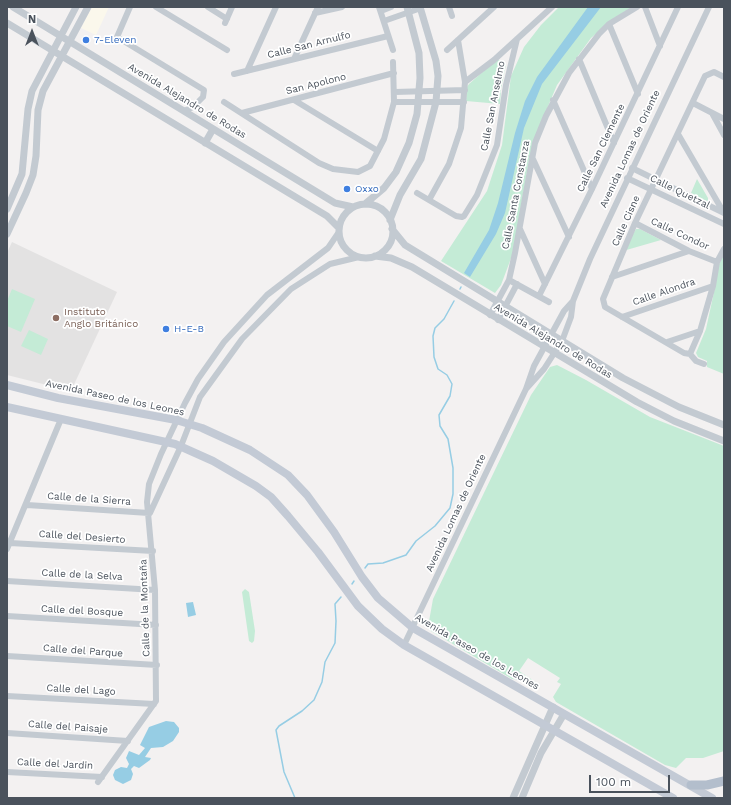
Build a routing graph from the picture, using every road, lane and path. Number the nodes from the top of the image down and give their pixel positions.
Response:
1 (13, 7) edge
2 (76, 7) edge
3 (88, 7) edge
4 (129, 7) edge
5 (156, 7) edge
6 (208, 7) edge
7 (232, 7) edge
8 (276, 7) edge
9 (342, 7) edge
10 (391, 7) edge
11 (449, 7) edge
12 (494, 7) edge
13 (552, 7) edge
14 (637, 7) edge
15 (644, 7) edge
16 (678, 7) edge
17 (709, 7) edge
18 (420, 8) edge
19 (380, 9) edge
20 (316, 10) edge
21 (407, 10) edge
22 (452, 16) dead end
23 (384, 21) junction
24 (7, 23) edge
25 (609, 24) junction
26 (60, 36) junction
27 (388, 36) junction
28 (517, 39) junction
29 (458, 40) junction
30 (70, 41) junction
31 (660, 46) junction
32 (227, 50) dead end
33 (393, 50) dead end
34 (447, 50) dead end
35 (52, 51) junction
36 (61, 56) junction
37 (294, 59) junction
38 (579, 59) junction
39 (393, 62) dead end
40 (247, 71) junction
41 (394, 73) junction
42 (234, 74) dead end
43 (724, 76) edge
44 (465, 82) junction
45 (465, 90) junction
46 (438, 91) junction
47 (395, 92) junction
48 (419, 92) junction
49 (638, 94) junction
50 (294, 100) junction
51 (553, 100) junction
52 (224, 102) dead end
53 (394, 102) junction
54 (418, 102) junction
55 (436, 102) junction
56 (464, 102) junction
57 (693, 103) junction
58 (184, 111) junction
59 (242, 113) junction
60 (712, 113) junction
61 (724, 119) edge
62 (213, 129) junction
63 (678, 134) junction
64 (724, 135) edge
65 (205, 143) junction
66 (614, 143) junction
67 (378, 151) junction
68 (532, 157) junction
69 (632, 168) junction
70 (627, 178) junction
71 (656, 181) junction
72 (592, 189) junction
73 (652, 189) junction
74 (418, 193) dead end
75 (429, 200) junction
76 (365, 204) junction
77 (353, 207) junction
78 (7, 209) edge
79 (724, 213) edge
80 (390, 220) junction
81 (635, 223) junction
82 (724, 224) edge
83 (392, 229) junction
84 (520, 229) junction
85 (339, 230) junction
86 (7, 234) edge
87 (569, 237) junction
88 (724, 249) edge
89 (689, 252) junction
90 (359, 256) junction
91 (375, 256) junction
92 (717, 262) junction
93 (612, 277) junction
94 (508, 280) junction
95 (284, 281) junction
96 (517, 284) junction
97 (545, 284) junction
98 (713, 286) junction
99 (291, 289) junction
100 (539, 296) junction
101 (573, 301) junction
102 (497, 302) junction
103 (549, 302) dead end
104 (505, 307) junction
105 (490, 315) junction
106 (622, 317) junction
107 (498, 320) junction
108 (700, 331) junction
109 (552, 335) junction
110 (562, 341) junction
111 (666, 342) junction
112 (544, 348) junction
113 (554, 354) junction
114 (690, 354) junction
115 (704, 364) dead end
116 (7, 385) edge
117 (526, 389) junction
118 (7, 407) edge
119 (679, 407) junction
120 (61, 419) junction
121 (176, 420) junction
122 (674, 421) junction
123 (189, 424) junction
124 (724, 425) edge
125 (724, 441) edge
126 (167, 442) junction
127 (182, 446) junction
128 (27, 505) junction
129 (150, 513) junction
130 (10, 542) junction
131 (7, 549) edge
132 (153, 551) junction
133 (7, 581) edge
134 (155, 590) junction
135 (7, 616) edge
136 (156, 625) junction
137 (413, 628) junction
138 (404, 645) junction
139 (7, 656) edge
140 (157, 665) junction
141 (7, 696) edge
142 (155, 703) junction
143 (553, 707) junction
144 (564, 714) junction
145 (544, 725) junction
146 (553, 730) junction
147 (7, 733) edge
148 (128, 741) junction
149 (533, 749) junction
150 (541, 753) junction
151 (7, 772) edge
152 (724, 781) edge
153 (691, 785) junction
154 (513, 798) edge
155 (522, 798) edge
156 (673, 798) edge
157 (712, 798) edge

1 - 26 street, Avenida Alejandro de Rodas
2 - 26 street
3 - 30 street
4 - 58 street
5 - 32 street
6 - 7 street
8 - 40 street
9 - 20 street
10 - 19 street
11 - 22 street
12 - 29 street
13 - 28 street
14 - 25 street, Calle Santa Constanza
15 - 31 street
16 - 31 street, Calle San Clemente
17 - 69 street, Avenida Lomas de Oriente
18 - 21 street
18 - 46 street
19 - 23 street
20 - 37 street
21 - 23 street
21 - 48 street
23 - 27 street
24 - 35 street
25 - 38 street, Calle Santa Constanza
25 - 49 street
26 - 30 street, Avenida Alejandro de Rodas
26 - 35 street
27 - 33 street
27 - 37 street, Calle San Arnulfo
28 - 44 street
28 - 75 street, Calle San Anselmo
29 - 34 street
29 - 44 street
30 - 36 street
30 - 58 street, Avenida Alejandro de Rodas
31 - 49 street, Calle San Clemente
35 - 36 street
35 - 78 street
36 - 65 street
36 - 86 street
37 - 40 street, Calle San Arnulfo
38 - 51 street, Calle Santa Constanza
38 - 66 street
39 - 41 street
40 - 42 street, Calle San Arnulfo
41 - 47 street
41 - 50 street, San Apolono
43 - 57 street, Calle Cisne
44 - 45 street
45 - 46 street
45 - 56 street
46 - 48 street
46 - 55 street
47 - 48 street
47 - 53 street
48 - 54 street
49 - 66 street, Calle San Clemente
50 - 59 street, San Apolono
50 - 67 street
51 - 68 street, Calle Santa Constanza
51 - 72 street
52 - 59 street
53 - 54 street
53 - 67 street
54 - 55 street
54 - 76 street
55 - 56 street
55 - 80 street
56 - 75 street
57 - 60 street
57 - 63 street, Calle Cisne
58 - 62 street, Avenida Alejandro de Rodas
59 - 67 street
60 - 61 street
60 - 64 street
62 - 65 street
62 - 77 street, Avenida Alejandro de Rodas
63 - 71 street, Calle Cisne
63 - 79 street
65 - 85 street
66 - 72 street, Calle San Clemente
68 - 84 street, Calle Santa Constanza
68 - 87 street
69 - 70 street, Avenida Lomas de Oriente
69 - 71 street, Calle Quetzal
70 - 73 street, Calle Quetzal
70 - 101 street, Avenida Lomas de Oriente
71 - 73 street, Calle Cisne
71 - 79 street, Calle Quetzal
72 - 87 street, Calle San Clemente
73 - 81 street, Calle Cisne
73 - 82 street, Calle Quetzal
74 - 75 street
76 - 77 street
76 - 80 street
77 - 85 street
80 - 83 street
81 - 89 street, Calle Condor
81 - 93 street, Calle Cisne
83 - 91 street
83 - 102 street, Avenida Alejandro de Rodas
84 - 94 street, Calle Santa Constanza
84 - 97 street
85 - 90 street
85 - 95 street, Calle de la Montaña
87 - 97 street, Calle San Clemente
88 - 92 street
89 - 92 street, Calle Condor
89 - 93 street
90 - 91 street
90 - 99 street
91 - 105 street, Avenida Alejandro de Rodas
92 - 98 street
93 - 106 street, Calle Cisne
94 - 96 street
94 - 102 street, Calle Santa Constanza
95 - 99 street
95 - 121 street, Calle de la Montaña
96 - 100 street
96 - 104 street
97 - 100 street, Calle San Clemente
98 - 106 street, Calle Alondra
98 - 108 street
99 - 123 street
100 - 103 street
101 - 109 street, Avenida Lomas de Oriente
101 - 110 street, Avenida Lomas de Oriente
102 - 104 street, Avenida Alejandro de Rodas
102 - 105 street, Calle Santa Constanza
104 - 107 street
104 - 109 street, Avenida Alejandro de Rodas
105 - 107 street, Avenida Alejandro de Rodas
106 - 111 street, Calle Cisne
107 - 112 street, Avenida Alejandro de Rodas
108 - 111 street
108 - 114 street
109 - 110 street, Avenida Alejandro de Rodas
109 - 112 street, Avenida Lomas de Oriente
110 - 113 street, Avenida Lomas de Oriente
110 - 119 street, Avenida Alejandro de Rodas
111 - 114 street, Calle Cisne
112 - 113 street, Avenida Alejandro de Rodas
112 - 117 street, Avenida Lomas de Oriente
113 - 117 street, Avenida Lomas de Oriente
113 - 122 street, Avenida Alejandro de Rodas
114 - 115 street, Calle Cisne
116 - 121 main road, Avenida Paseo de los Leones
117 - 137 street, Avenida Lomas de Oriente
118 - 120 main road
119 - 122 street
119 - 124 street, Avenida Alejandro de Rodas
120 - 126 main road
120 - 128 street
121 - 123 main road, Avenida Paseo de los Leones
121 - 126 street, Calle de la Montaña
122 - 125 street, Avenida Alejandro de Rodas
123 - 127 street
123 - 137 main road, Avenida Paseo de los Leones
126 - 127 main road
126 - 129 street, Calle de la Montaña
127 - 129 street
127 - 138 main road
128 - 129 street, Calle de la Sierra
128 - 130 street
129 - 132 street, Calle de la Montaña
130 - 131 street
130 - 132 street, Calle del Desierto
132 - 134 street, Calle de la Montaña
133 - 134 street, Calle de la Selva
134 - 136 street, Calle de la Montaña
135 - 136 street, Calle del Bosque
136 - 140 street, Calle de la Montaña
137 - 138 street, Avenida Lomas de Oriente
137 - 143 main road, Avenida Paseo de los Leones
138 - 145 main road
139 - 140 street, Calle del Parque
140 - 142 street, Calle de la Montaña
141 - 142 street, Calle del Lago
142 - 148 street
143 - 144 main road, Avenida Paseo de los Leones
143 - 145 street
144 - 146 street
144 - 153 main road, Avenida Paseo de los Leones
145 - 146 main road
145 - 149 street
146 - 150 street
146 - 156 main road
147 - 148 street, Calle del Paisaje
148 - 151 street, Calle del Jardin
149 - 150 street
149 - 154 street
150 - 155 street
152 - 153 main road
153 - 157 main road, Avenida Paseo de los Leones

